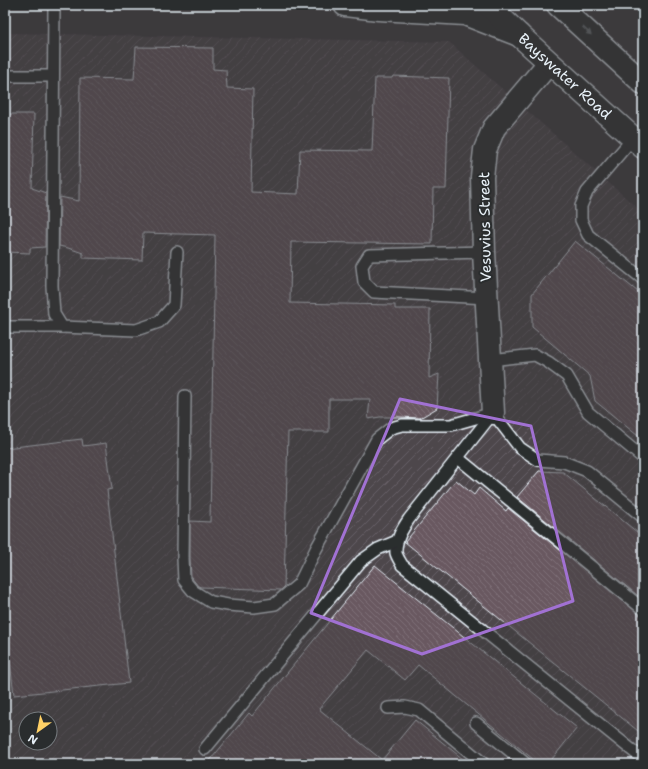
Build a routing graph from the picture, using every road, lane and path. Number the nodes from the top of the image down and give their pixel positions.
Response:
1 (54, 5) edge
2 (345, 5) edge
3 (488, 5) edge
4 (558, 5) edge
5 (519, 35) junction
6 (549, 63) junction
7 (5, 76) edge
8 (53, 76) junction
9 (643, 83) edge
10 (638, 143) edge
11 (177, 252) dead end
12 (484, 252) junction
13 (643, 279) edge
14 (487, 298) junction
15 (62, 326) junction
16 (5, 327) edge
17 (490, 360) junction
18 (185, 396) dead end
19 (493, 413) junction
20 (458, 458) junction
21 (643, 458) edge
22 (643, 517) edge
23 (397, 541) junction
24 (643, 609) edge
25 (388, 708) dead end
26 (476, 723) dead end
27 (205, 749) dead end
28 (643, 760) edge
29 (484, 764) edge
30 (526, 764) edge

1 - 8 lane
2 - 5 street
3 - 5 street, Bayswater Road
4 -> 9 street
5 - 6 street, Bayswater Road
6 - 10 street, Bayswater Road
6 - 12 street, Vesuvius Street
7 - 8 lane
8 - 15 lane
10 - 13 lane
11 - 15 lane
12 - 14 street, Vesuvius Street
12 - 14 lane
14 - 17 street, Vesuvius Street
15 - 16 lane
17 - 19 street, Vesuvius Street
17 - 21 lane
18 - 19 lane
19 - 20 lane
19 - 22 lane
20 - 23 lane
20 - 24 lane
23 - 27 lane
23 - 28 lane
25 - 29 lane
26 - 30 lane

